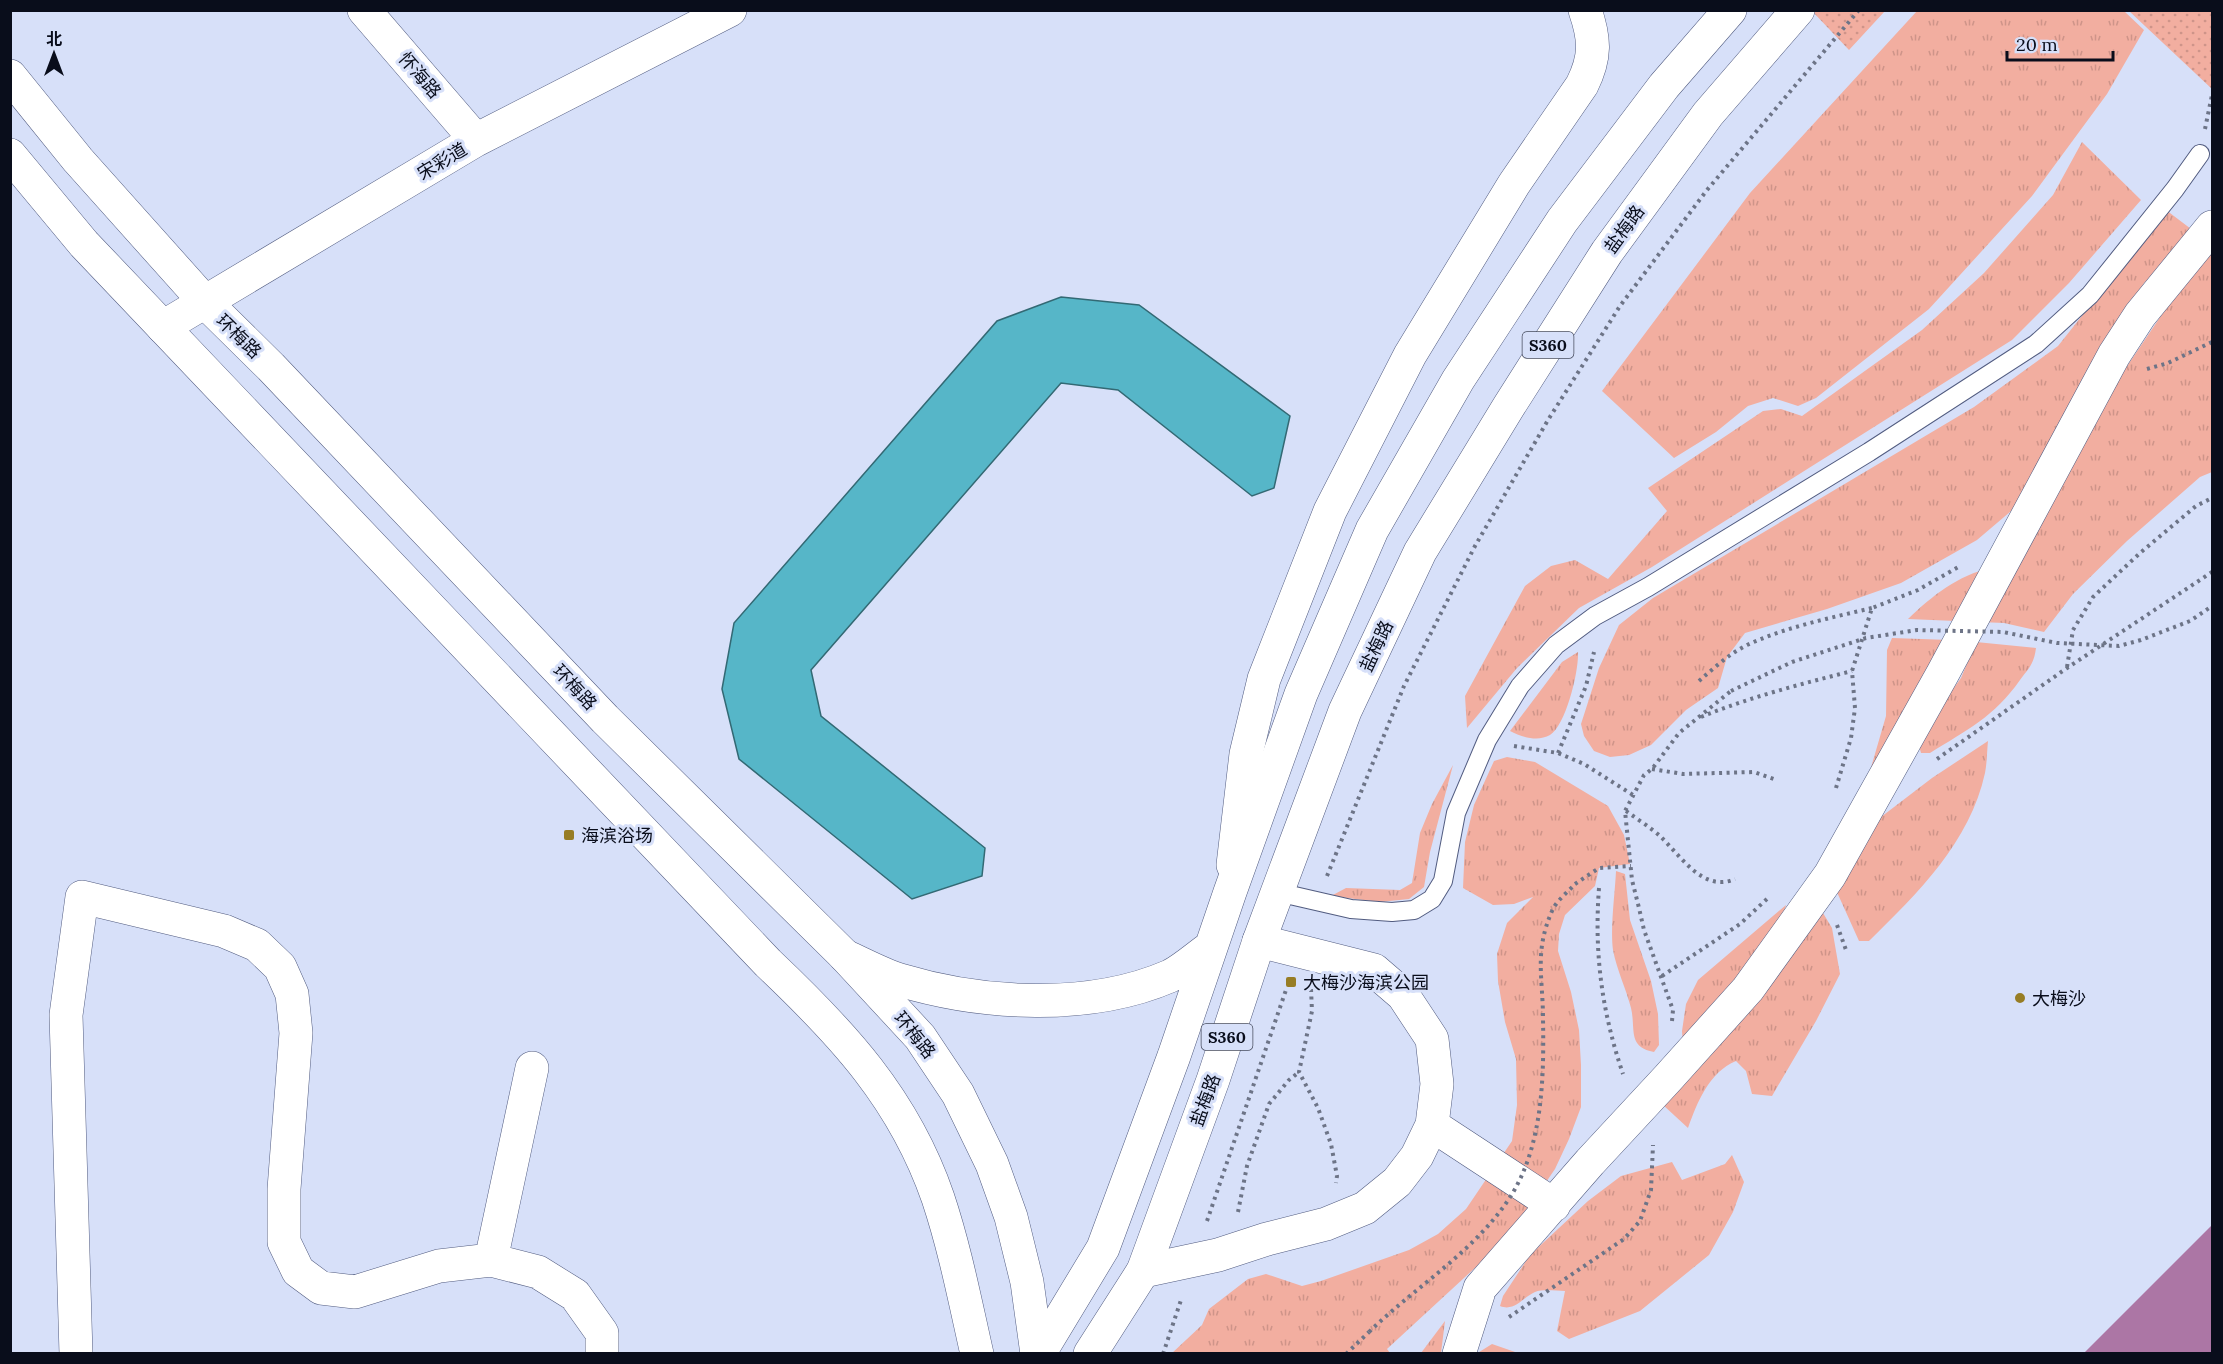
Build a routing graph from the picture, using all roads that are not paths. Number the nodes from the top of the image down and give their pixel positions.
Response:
1 (364, 10) edge
2 (730, 10) edge
3 (1585, 10) edge
4 (1730, 10) edge
5 (1798, 10) edge
6 (10, 76) edge
7 (476, 140) junction
8 (2200, 154) road end
9 (10, 155) edge
10 (2212, 227) edge
11 (205, 302) junction
12 (163, 327) junction
13 (1230, 892) junction
14 (1277, 892) junction
15 (1259, 941) junction
16 (1211, 947) junction
17 (845, 956) junction
18 (532, 1068) dead end
19 (1432, 1125) junction
20 (1554, 1205) junction
21 (491, 1260) junction
22 (1143, 1271) junction
23 (76, 1353) edge
24 (602, 1353) edge
25 (977, 1353) edge
26 (1038, 1353) edge
27 (1090, 1353) edge
28 (1459, 1353) edge

1 - 7 main road, 怀海路
2 - 7 main road, 宋彩道
3 - 13 main road
4 - 13 main road, S360
5 - 14 main road, 盐梅路 / S360
6 - 11 main road, 环梅路
7 - 11 main road, 宋彩道
8 - 14 lane
9 - 12 main road
10 - 20 main road
11 - 12 main road, 宋彩道
11 - 17 main road, 环梅路
12 - 25 main road
13 - 16 main road, S360
14 - 15 main road, 盐梅路 / S360
15 - 19 main road
15 - 22 main road, 盐梅路 / S360
16 - 17 main road
16 - 26 main road, S360
17 - 26 main road, 环梅路
18 - 21 main road
19 - 20 main road
19 - 22 main road
20 - 28 main road
21 - 23 main road
21 - 24 main road
22 - 27 main road, 盐梅路 / S360

